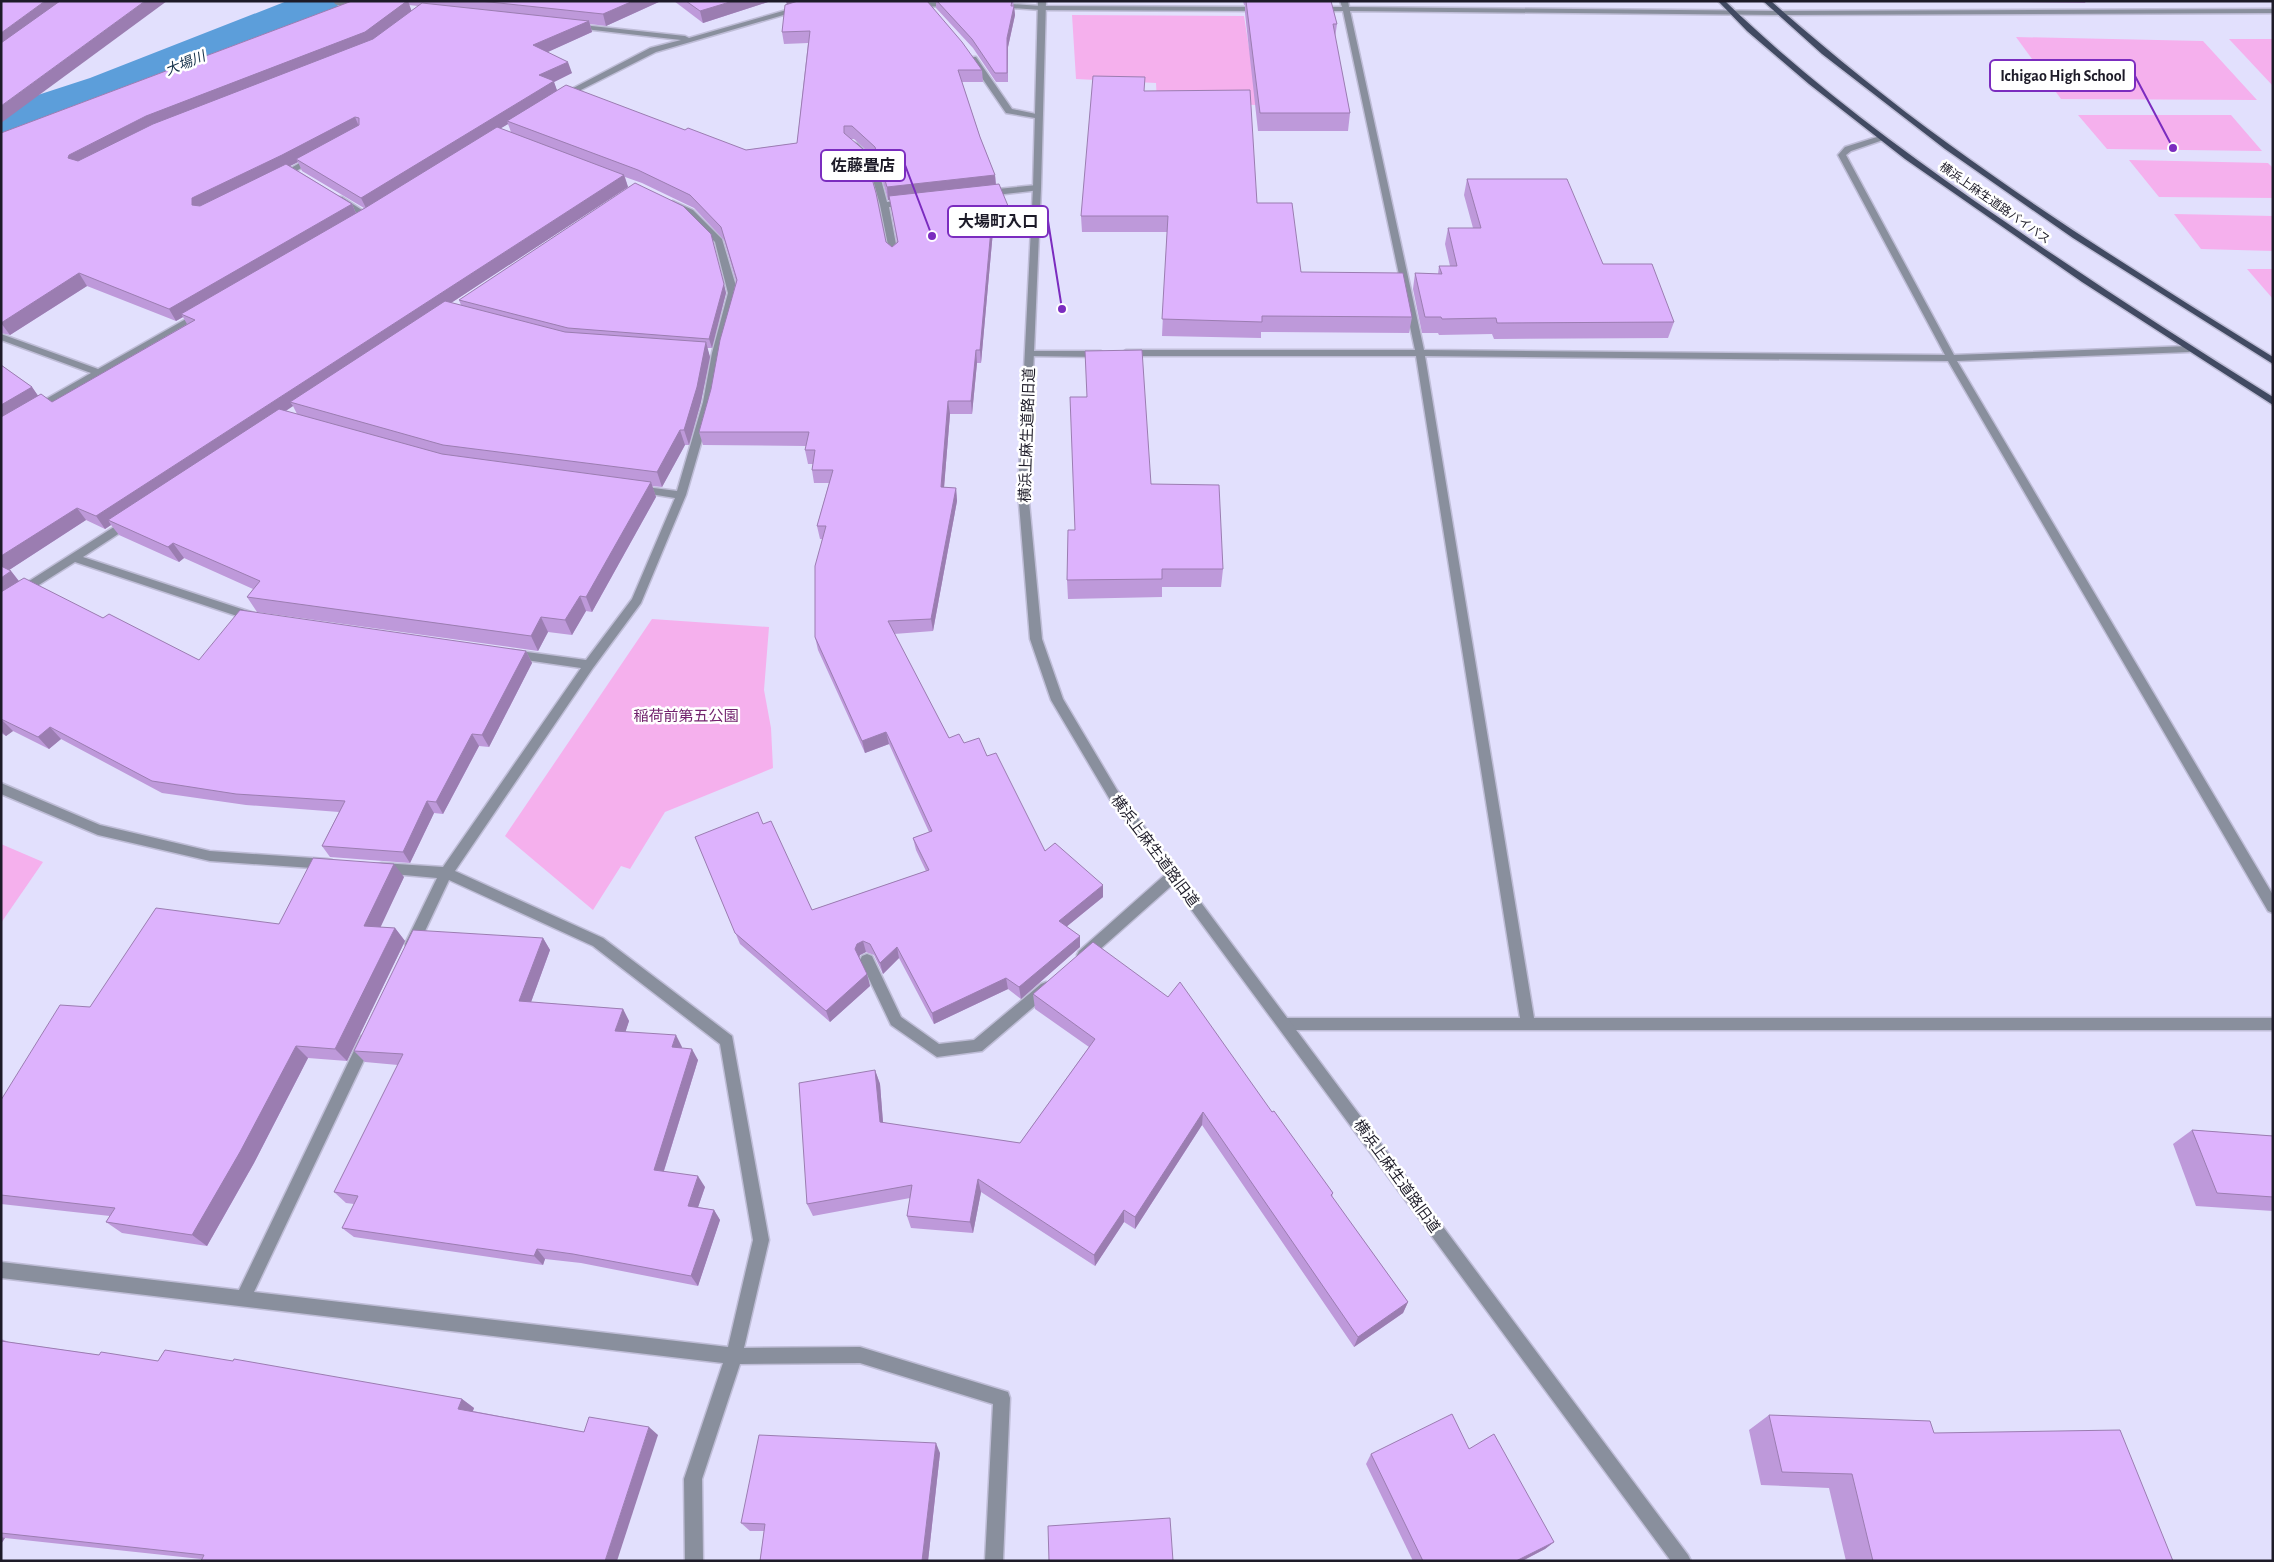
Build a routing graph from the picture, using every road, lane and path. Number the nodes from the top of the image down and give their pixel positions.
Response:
1 (338, 1) edge
2 (1720, 1) edge
3 (1766, 1) edge
4 (2153, 1) edge
5 (909, 3) edge
6 (368, 4) edge
7 (926, 4) junction
8 (964, 4) edge
9 (994, 4) edge
10 (1041, 5) edge
11 (1345, 5) edge
12 (811, 9) edge
13 (1267, 9) edge
14 (1306, 9) edge
15 (932, 11) edge
16 (2162, 11) junction
17 (2273, 11) edge
18 (1731, 12) junction
19 (1780, 14) junction
20 (568, 25) edge
21 (693, 38) junction
22 (968, 51) edge
23 (555, 100) edge
24 (1038, 117) junction
25 (1880, 138) junction
26 (850, 142) edge
27 (326, 152) edge
28 (292, 171) junction
29 (300, 176) edge
30 (274, 180) edge
31 (1037, 188) junction
32 (980, 194) edge
33 (334, 196) edge
34 (664, 200) edge
35 (913, 202) edge
36 (884, 205) junction
37 (375, 211) edge
38 (367, 216) junction
39 (359, 221) edge
40 (894, 255) edge
41 (208, 309) edge
42 (1, 337) edge
43 (2188, 349) junction
44 (1420, 353) junction
45 (1030, 354) junction
46 (1951, 358) junction
47 (2271, 359) edge
48 (99, 373) junction
49 (2273, 402) edge
50 (26, 416) edge
51 (623, 487) edge
52 (681, 495) junction
53 (139, 515) edge
54 (74, 558) junction
55 (1, 605) edge
56 (261, 618) edge
57 (502, 653) edge
58 (589, 665) junction
59 (1, 788) edge
60 (338, 865) edge
61 (368, 867) edge
62 (446, 873) junction
63 (1173, 876) junction
64 (2273, 907) edge
65 (867, 960) edge
66 (404, 961) edge
67 (1073, 965) edge
68 (1059, 978) edge
69 (1285, 1024) junction
70 (1528, 1024) junction
71 (2273, 1024) edge
72 (370, 1032) edge
73 (1, 1270) edge
74 (243, 1298) junction
75 (734, 1356) junction
76 (694, 1561) edge
77 (994, 1561) edge
78 (1682, 1561) edge

1 - 6 street, bridge
2 - 18 main road, 横浜上麻生道路バイパス
3 - 19 main road, 横浜上麻生道路バイパス
4 - 16 street
5 - 7 street
7 - 8 street
7 - 15 street
9 - 10 street
10 - 13 street
10 - 24 street, 横浜上麻生道路旧道
11 - 14 street
11 - 18 street
11 - 44 street
12 - 21 street
16 - 17 street
16 - 19 street
18 - 19 street
18 - 25 main road, 横浜上麻生道路バイパス
19 - 47 main road, 横浜上麻生道路バイパス
20 - 21 street
21 - 23 street
22 - 24 street
24 - 31 street, 横浜上麻生道路旧道
25 - 43 main road, 横浜上麻生道路バイパス
25 - 46 street
26 - 36 street
27 - 28 street
28 - 29 street
28 - 30 street
31 - 32 street
31 - 45 street, 横浜上麻生道路旧道
33 - 38 street
34 - 52 street
35 - 36 street
36 - 40 street
37 - 38 street
38 - 39 street
41 - 48 street
42 - 48 street
43 - 46 street
43 - 49 main road, 横浜上麻生道路バイパス
44 - 45 street
44 - 46 street
44 - 70 street
45 - 63 street, 横浜上麻生道路旧道
46 - 64 street
48 - 50 street
51 - 52 street
52 - 58 street
53 - 54 street
54 - 55 street
54 - 56 street
57 - 58 street
58 - 62 street
59 - 60 street
61 - 62 street
62 - 66 street
62 - 75 street
63 - 67 street
63 - 69 street, 横浜上麻生道路旧道
65 - 68 street
69 - 70 street
69 - 78 street, 横浜上麻生道路旧道
70 - 71 street
72 - 74 street
73 - 74 street
74 - 75 street
75 - 76 street
75 - 77 street

